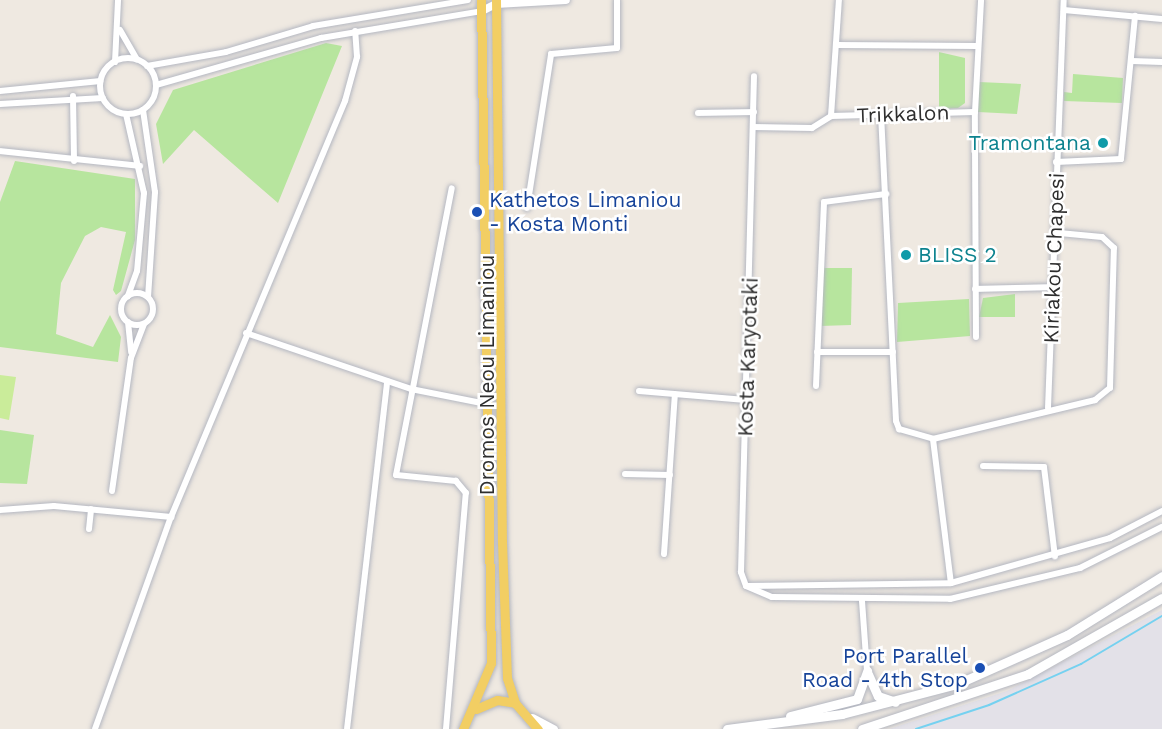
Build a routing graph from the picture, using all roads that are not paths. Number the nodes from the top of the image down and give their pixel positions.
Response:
1 (118, 0) edge
2 (468, 0) edge
3 (481, 0) edge
4 (486, 0) edge
5 (566, 0) edge
6 (617, 0) edge
7 (839, 0) edge
8 (981, 0) edge
9 (1065, 0) edge
10 (496, 2) edge
11 (1064, 10) junction
12 (482, 11) junction
13 (1135, 16) junction
14 (1162, 19) edge
15 (120, 30) junction
16 (355, 31) junction
17 (836, 45) junction
18 (978, 46) junction
19 (137, 60) junction
20 (1132, 60) junction
21 (115, 62) junction
22 (1162, 62) edge
23 (147, 66) junction
24 (754, 76) dead end
25 (101, 81) junction
26 (156, 85) junction
27 (0, 90) edge
28 (73, 96) junction
29 (103, 98) junction
30 (0, 104) edge
31 (143, 110) junction
32 (754, 112) junction
33 (975, 112) junction
34 (699, 113) dead end
35 (126, 114) junction
36 (881, 114) junction
37 (831, 116) junction
38 (753, 127) junction
39 (0, 151) edge
40 (74, 161) junction
41 (1056, 162) junction
42 (140, 166) junction
43 (452, 189) dead end
44 (886, 194) junction
45 (527, 208) dead end
46 (1059, 233) junction
47 (1055, 287) junction
48 (975, 289) junction
49 (128, 296) junction
50 (148, 297) junction
51 (128, 322) junction
52 (144, 324) junction
53 (246, 333) junction
54 (976, 337) dead end
55 (818, 352) junction
56 (893, 352) junction
57 (131, 358) junction
58 (387, 381) junction
59 (816, 386) dead end
60 (411, 389) junction
61 (639, 391) dead end
62 (675, 394) junction
63 (746, 400) junction
64 (487, 404) junction
65 (1048, 408) junction
66 (933, 439) junction
67 (983, 466) dead end
68 (625, 474) dead end
69 (670, 475) junction
70 (112, 491) dead end
71 (91, 509) junction
72 (0, 510) edge
73 (1162, 511) edge
74 (171, 518) junction
75 (1162, 527) edge
76 (89, 529) dead end
77 (1110, 538) junction
78 (1116, 552) junction
79 (664, 554) dead end
80 (1055, 556) junction
81 (1162, 576) edge
82 (951, 583) junction
83 (746, 586) junction
84 (1162, 598) edge
85 (862, 601) junction
86 (867, 671) junction
87 (901, 702) junction
88 (515, 703) junction
89 (474, 710) junction
90 (532, 717) junction
91 (744, 728) edge
92 (95, 729) edge
93 (347, 729) edge
94 (446, 729) edge
95 (464, 729) edge
96 (538, 729) edge
97 (553, 729) edge
98 (727, 729) edge
99 (862, 729) edge

1 - 15 street
2 - 23 street
3 - 12 main road, Dromos Neou Limaniou
4 - 10 street
5 - 10 street
6 - 45 street
7 - 17 street
8 - 18 street
9 - 11 street, Kiriakou Chapesi
10 - 12 street
10 - 88 main road, Dromos Neou Limaniou
11 - 13 street
11 - 41 street, Kiriakou Chapesi
12 - 16 street
12 - 64 main road, Dromos Neou Limaniou
13 - 14 street
13 - 20 street
15 - 19 street
15 - 21 street
16 - 26 street
16 - 53 street
17 - 18 street
17 - 37 street
18 - 33 street
19 - 21 street
19 - 23 street
20 - 22 street
20 - 41 street
21 - 25 street
23 - 26 street
24 - 32 street, Kosta Karyotaki
25 - 27 street
25 - 29 street
26 - 31 street
28 - 29 street
28 - 30 street
28 - 40 street
29 - 35 street
31 - 35 street
31 - 50 street
32 - 34 street
32 - 38 street, Kosta Karyotaki
33 - 36 street, Trikkalon
33 - 48 street
35 - 42 street
36 - 37 street, Trikkalon
36 - 44 street
37 - 38 street
38 - 63 street, Kosta Karyotaki
39 - 40 street
40 - 42 street
41 - 46 street, Kiriakou Chapesi
42 - 49 street
43 - 60 street
44 - 55 street
44 - 56 street
46 - 47 street, Kiriakou Chapesi
46 - 65 street
47 - 48 street
47 - 65 street, Kiriakou Chapesi
48 - 54 street
49 - 50 street
49 - 51 street
50 - 52 street
51 - 52 street
51 - 57 street
52 - 57 street
53 - 58 street
53 - 74 street
55 - 56 street
55 - 59 street
56 - 66 street
57 - 70 street
58 - 60 street
58 - 93 street
60 - 64 street
60 - 94 street
61 - 62 street
62 - 63 street
62 - 69 street
63 - 83 street, Kosta Karyotaki
64 - 89 main road, Dromos Neou Limaniou
65 - 66 street
66 - 82 street
67 - 80 street
68 - 69 street
69 - 79 street
71 - 72 street
71 - 74 street
71 - 76 street
73 - 77 street
74 - 92 street
75 - 78 street
77 - 78 street
77 - 80 street
78 - 85 street
80 - 82 street
81 - 87 main road
82 - 83 street
83 - 85 street
84 - 99 main road
85 - 86 street
86 - 87 main road
86 - 91 main road
87 - 91 main road
88 - 89 main road
88 - 90 main road
89 - 95 main road, Dromos Neou Limaniou
90 - 96 main road
90 - 97 main road
91 - 98 main road

